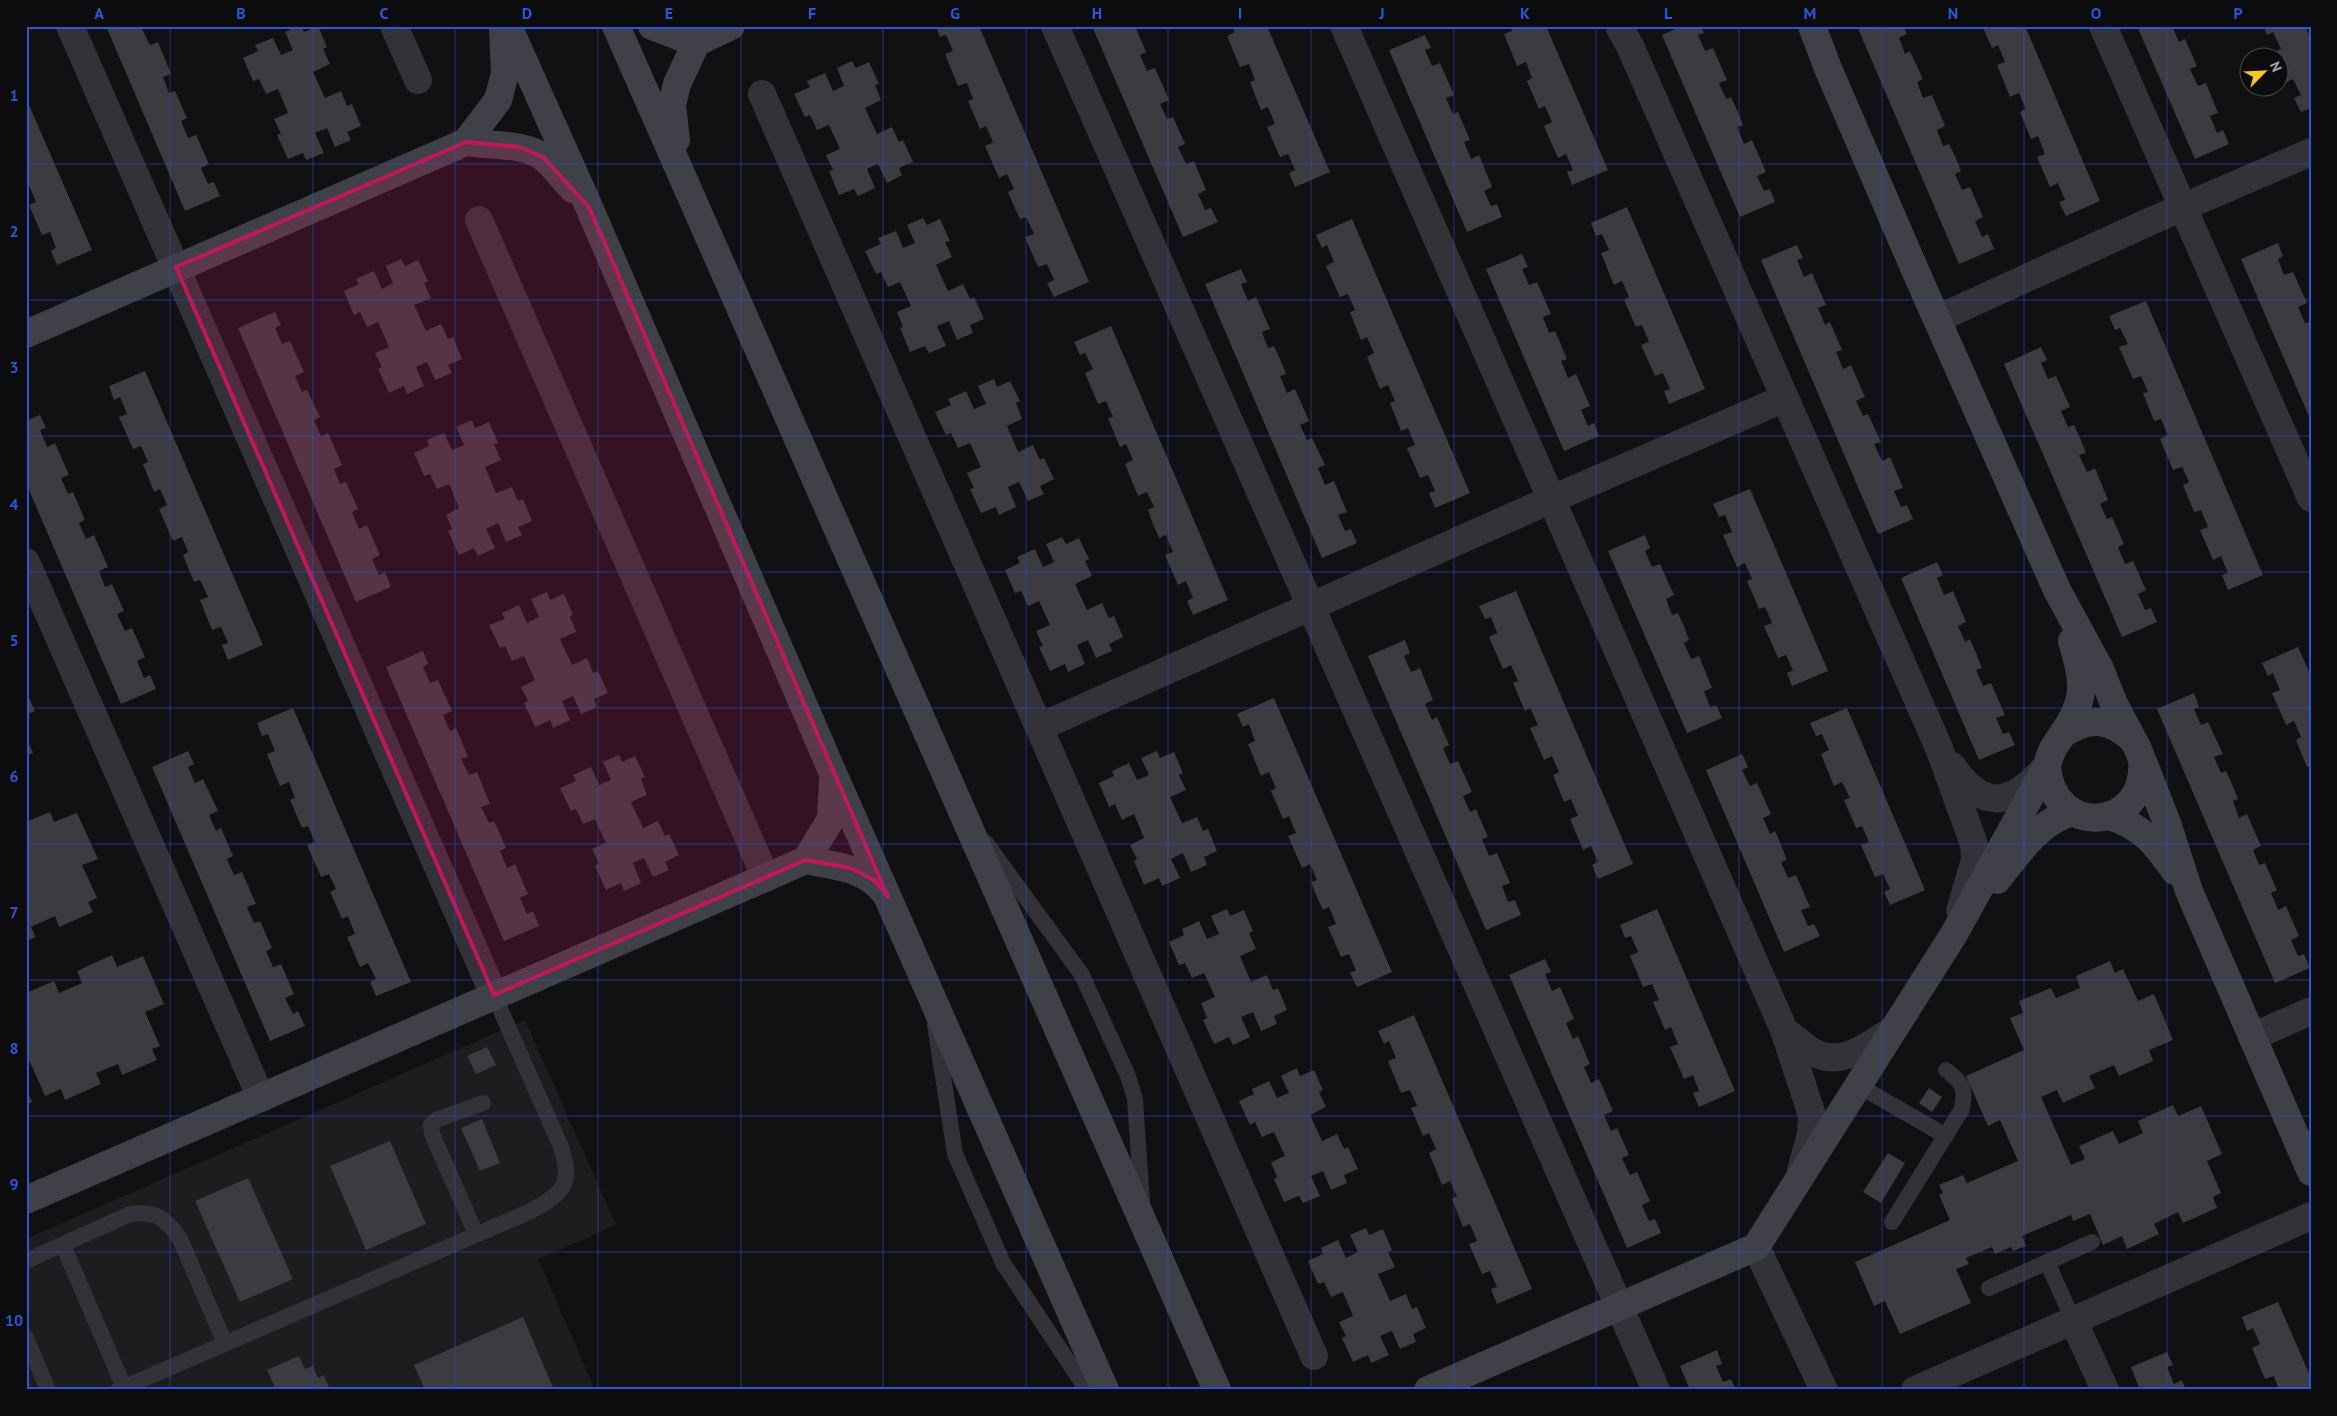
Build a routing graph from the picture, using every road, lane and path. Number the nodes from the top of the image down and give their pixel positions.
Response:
1 (70, 26) edge
2 (394, 26) edge
3 (503, 26) edge
4 (508, 26) edge
5 (616, 26) edge
6 (652, 26) edge
7 (731, 26) edge
8 (1055, 26) edge
9 (1344, 26) edge
10 (1803, 26) edge
11 (1812, 26) edge
12 (2103, 26) edge
13 (1625, 33) edge
14 (696, 43) junction
15 (1827, 66) junction
16 (418, 80) dead end
17 (762, 94) dead end
18 (466, 142) junction
19 (2311, 152) edge
20 (679, 166) junction
21 (589, 207) junction
22 (2184, 208) junction
23 (479, 220) dead end
24 (176, 268) junction
25 (1937, 319) junction
26 (26, 334) edge
27 (1785, 398) junction
28 (2311, 498) edge
29 (1552, 499) junction
30 (26, 562) edge
31 (2057, 590) junction
32 (1311, 606) junction
33 (1040, 727) junction
34 (2064, 733) junction
35 (1939, 748) junction
36 (2137, 750) junction
37 (2047, 766) junction
38 (832, 771) junction
39 (960, 807) junction
40 (2072, 812) junction
41 (2108, 816) junction
42 (806, 860) junction
43 (766, 878) junction
44 (2189, 891) junction
45 (888, 897) junction
46 (1954, 934) junction
47 (931, 993) junction
48 (494, 995) junction
49 (2311, 1011) edge
50 (1784, 1030) junction
51 (1893, 1030) junction
52 (2252, 1037) junction
53 (1946, 1070) dead end
54 (1859, 1086) junction
55 (261, 1098) junction
56 (483, 1103) dead end
57 (1946, 1136) junction
58 (2311, 1172) edge
59 (1798, 1183) junction
60 (26, 1200) edge
61 (2311, 1216) edge
62 (1892, 1222) dead end
63 (1143, 1226) junction
64 (476, 1234) junction
65 (2092, 1242) dead end
66 (63, 1244) junction
67 (1756, 1247) junction
68 (26, 1261) edge
69 (2047, 1262) junction
70 (1989, 1288) dead end
71 (1618, 1306) junction
72 (2073, 1320) junction
73 (26, 1338) edge
74 (225, 1343) junction
75 (1314, 1356) dead end
76 (121, 1388) edge
77 (48, 1390) edge
78 (1087, 1390) edge
79 (1105, 1390) edge
80 (1217, 1390) edge
81 (1428, 1390) edge
82 (1656, 1390) edge
83 (1824, 1390) edge
84 (1915, 1390) edge
85 (2104, 1390) edge

1 - 24 street
2 - 16 street
3 - 18 street
4 - 21 street
5 - 20 street
6 - 14 street
7 - 14 street
8 - 32 street
9 - 29 street
10 - 15 street
11 - 15 street
12 - 22 street
13 - 27 street
14 - 20 street
15 - 25 street
17 - 33 street
18 - 21 street
18 - 24 street
19 - 22 street
20 - 39 street
21 - 38 street
22 - 25 street
22 - 28 street
23 - 43 street
24 - 26 street
24 - 48 street
25 - 31 street
27 - 29 street
27 - 35 street
29 - 32 street
29 - 50 street
30 - 55 street
31 - 34 street
31 - 36 street
32 - 33 street
32 - 71 street
33 - 75 street
34 - 36 street
34 - 37 street
35 - 37 street
35 - 46 street
36 - 41 street
36 - 44 street
37 - 40 street
37 - 46 street
38 - 42 street
38 - 45 street
39 - 63 street
39 - 63 lane
40 - 41 street
40 - 46 street
41 - 44 street
42 - 43 street
42 - 45 street
43 - 48 street
44 - 52 street
45 - 47 street
46 - 51 street
47 - 78 lane
47 - 79 street
48 - 55 street
48 - 64 lane
49 - 52 street
50 - 51 street
50 - 59 street
51 - 54 street
52 - 58 street
53 - 57 lane
54 - 57 lane
54 - 59 street
55 - 60 street
56 - 64 lane
57 - 62 lane
59 - 67 street
61 - 72 street
63 - 80 street
64 - 74 lane
65 - 69 lane
66 - 68 lane
66 - 74 lane
66 - 76 lane
67 - 71 street
67 - 83 street
69 - 70 lane
69 - 72 lane
71 - 81 street
71 - 82 street
72 - 84 street
72 - 85 street
73 - 77 lane
74 - 76 lane

